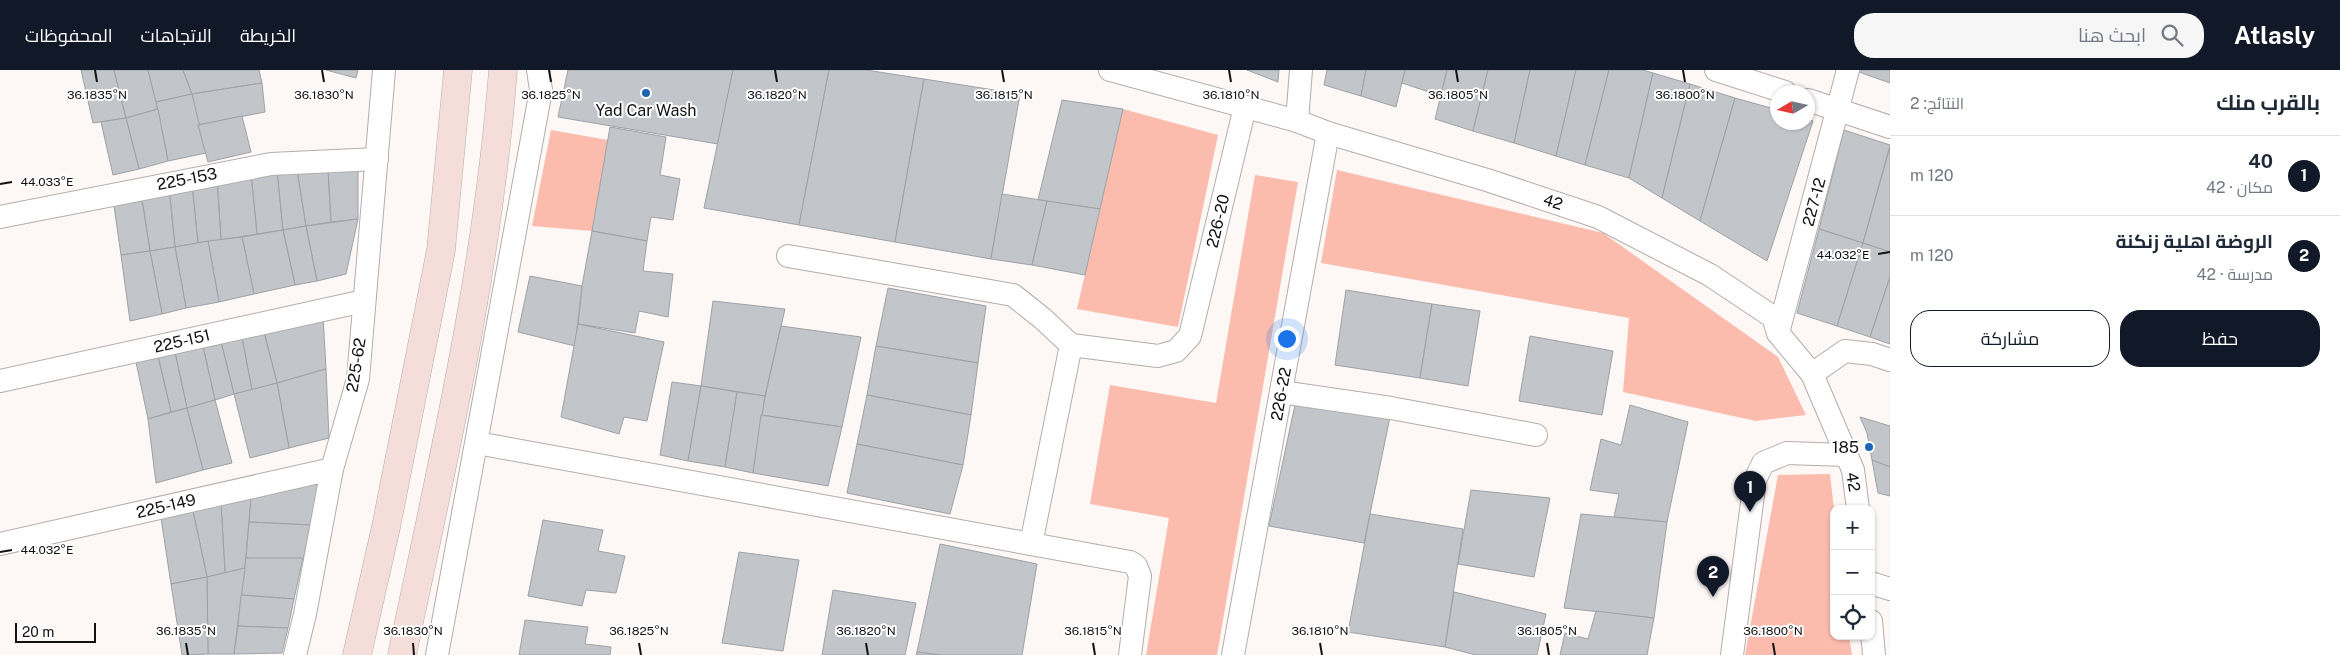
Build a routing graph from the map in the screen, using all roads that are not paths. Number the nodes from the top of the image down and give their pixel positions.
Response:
1 (384, 70) edge
2 (458, 70) edge
3 (538, 70) edge
4 (1110, 70) edge
5 (1301, 70) edge
6 (1716, 70) edge
7 (1848, 70) edge
8 (506, 75) edge
9 (1770, 87) edge
10 (1815, 102) edge
11 (1245, 107) junction
12 (1839, 110) junction
13 (1297, 121) junction
14 (1890, 127) edge
15 (1328, 133) junction
16 (377, 159) junction
17 (0, 217) edge
18 (788, 256) dead end
19 (364, 301) junction
20 (1778, 333) junction
21 (1071, 345) junction
22 (1890, 360) edge
23 (1812, 374) junction
24 (0, 382) edge
25 (1281, 392) junction
26 (1536, 435) dead end
27 (477, 443) junction
28 (1846, 455) junction
29 (332, 470) junction
30 (1857, 505) edge
31 (0, 544) edge
32 (1031, 544) junction
33 (1875, 584) edge
34 (1890, 589) edge
35 (1873, 640) edge
36 (295, 655) edge
37 (357, 655) edge
38 (402, 655) edge
39 (437, 655) edge
40 (1130, 655) edge
41 (1232, 655) edge
42 (1732, 655) edge
43 (1874, 655) edge

1 - 16 street, 225-62
2 - 37 main road
3 - 27 street
4 - 11 street, 42
5 - 13 street
6 - 9 street
7 - 12 street, 227-12
8 - 38 main road
10 - 12 street
11 - 13 street, 42
11 - 21 street, 226-20
12 - 14 street
12 - 20 street, 227-12
13 - 15 street, 42
15 - 20 street, 42
15 - 25 street, 226-22
16 - 17 street, 225-153
16 - 19 street, 225-62
18 - 21 street
19 - 24 street, 225-151
19 - 29 street, 225-62
20 - 23 street, 42
21 - 32 street
22 - 23 street
23 - 28 street, 42
25 - 26 street
25 - 41 street, 226-22
27 - 32 street
27 - 39 street
28 - 30 street, 42
28 - 42 street
29 - 31 street, 225-149
29 - 36 street, 225-62
32 - 40 street
33 - 34 street
35 - 43 street

